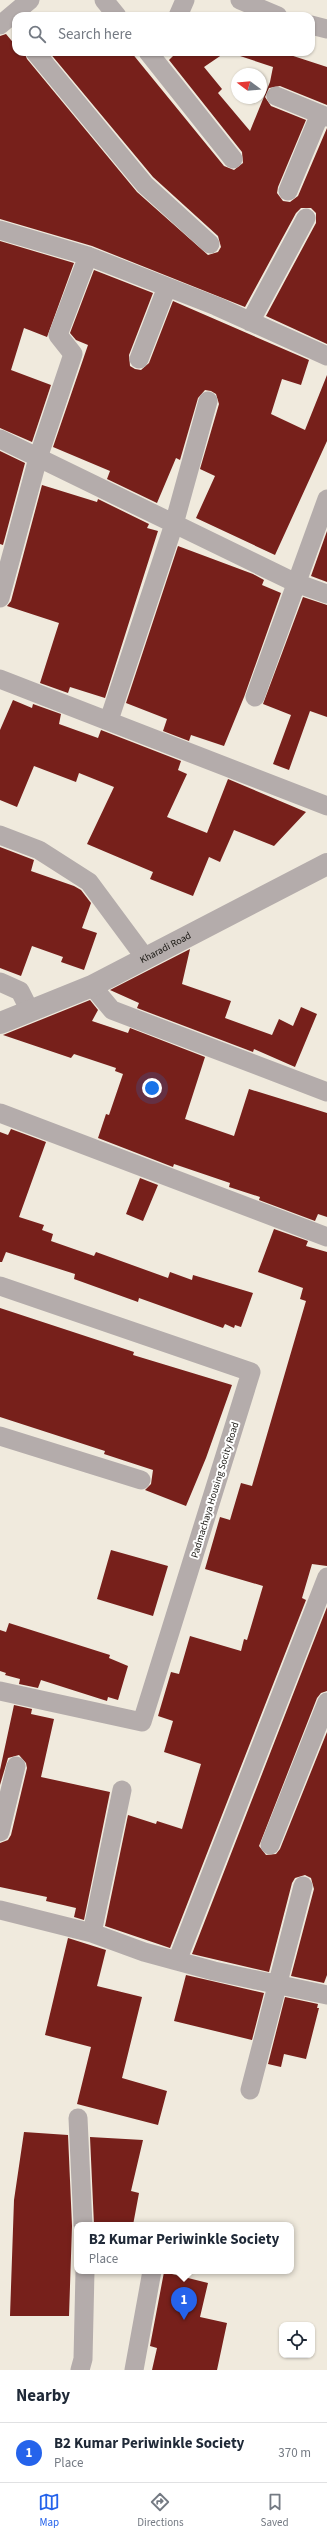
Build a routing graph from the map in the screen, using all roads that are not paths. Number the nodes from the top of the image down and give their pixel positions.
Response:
1 (30, 0) edge
2 (104, 0) edge
3 (185, 0) edge
4 (240, 0) edge
5 (16, 12) edge
6 (114, 12) edge
7 (180, 12) edge
8 (268, 12) edge
9 (315, 26) edge
10 (327, 29) edge
11 (38, 56) edge
12 (163, 60) edge
13 (276, 96) dead end
14 (324, 116) edge
15 (233, 159) dead end
16 (288, 191) dead end
17 (306, 218) dead end
18 (0, 230) edge
19 (210, 244) dead end
20 (88, 256) junction
21 (167, 287) junction
22 (250, 322) junction
23 (327, 356) edge
24 (139, 359) dead end
25 (208, 401) dead end
26 (0, 439) edge
27 (38, 458) junction
28 (327, 499) edge
29 (174, 524) junction
30 (296, 583) junction
31 (327, 594) edge
32 (0, 598) edge
33 (2, 685) edge
34 (255, 697) dead end
35 (109, 720) junction
36 (327, 806) edge
37 (0, 835) edge
38 (327, 864) edge
39 (146, 959) junction
40 (0, 982) edge
41 (92, 986) junction
42 (30, 1011) junction
43 (0, 1024) edge
44 (327, 1092) edge
45 (0, 1113) edge
46 (327, 1237) edge
47 (0, 1286) edge
48 (0, 1436) edge
49 (142, 1480) dead end
50 (327, 1577) edge
51 (0, 1691) edge
52 (327, 1702) edge
53 (16, 1766) dead end
54 (122, 1790) dead end
55 (0, 1832) edge
56 (270, 1845) dead end
57 (303, 1886) dead end
58 (0, 1910) edge
59 (92, 1933) junction
60 (177, 1961) junction
61 (278, 1984) junction
62 (327, 1993) edge
63 (250, 2090) dead end
64 (78, 2118) dead end
65 (84, 2222) edge
66 (85, 2274) edge
67 (151, 2274) edge
68 (80, 2370) edge
69 (134, 2370) edge

1 - 5 street
2 - 6 street
3 - 7 street
4 - 8 street
9 - 10 street
11 - 19 street
12 - 15 street
13 - 14 street
14 - 16 street
17 - 22 street
18 - 20 street
20 - 21 street
20 - 27 street
21 - 22 street
21 - 24 street
22 - 23 street
25 - 29 street
26 - 27 street
27 - 29 street
27 - 32 street
28 - 30 street
29 - 30 street
29 - 35 street
30 - 31 street
30 - 34 street
33 - 35 street
35 - 36 street
37 - 39 street
38 - 39 street, Kharadi Road
39 - 41 street, Kharadi Road
40 - 42 street
41 - 42 street, Kharadi Road
41 - 44 street
42 - 43 street, Kharadi Road
45 - 46 street
47 - 51 street, Padmachaya Housing Socity Road
48 - 49 street
50 - 60 street
52 - 56 street
53 - 55 street
54 - 59 street
57 - 61 street
58 - 59 street
59 - 60 street
60 - 61 street
61 - 62 street
61 - 63 street
64 - 65 street
66 - 68 street
67 - 69 street

